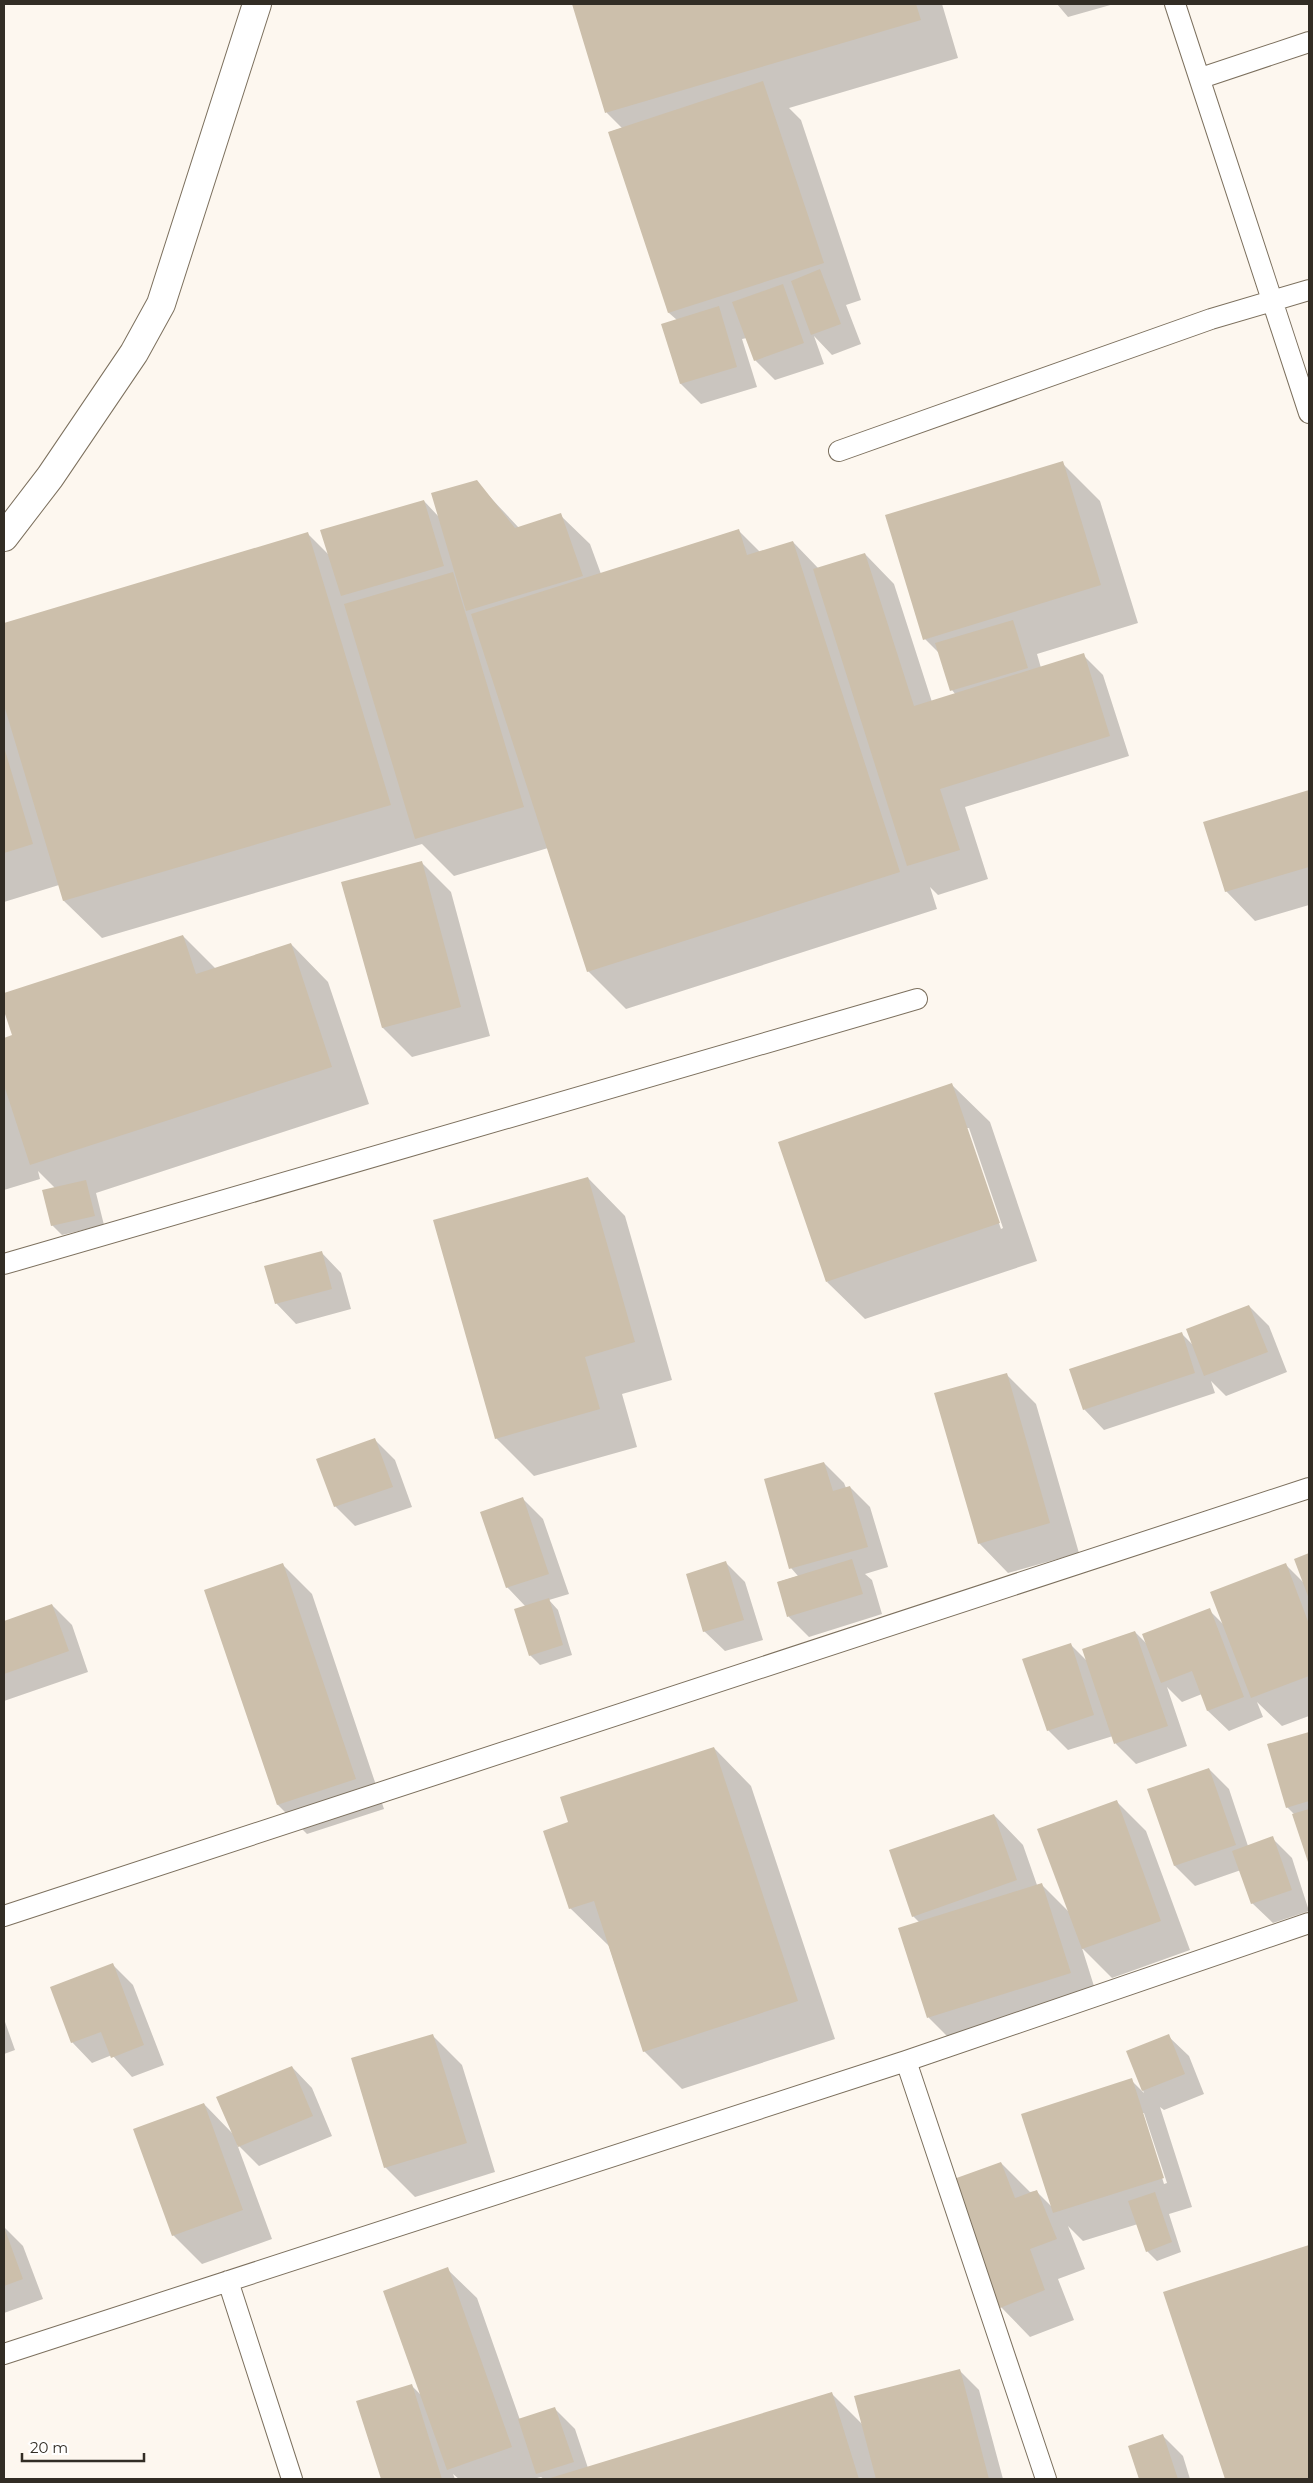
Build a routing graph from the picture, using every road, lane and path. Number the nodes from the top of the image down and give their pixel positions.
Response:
1 (257, 4) edge
2 (1175, 4) edge
3 (1309, 42) edge
4 (1201, 78) junction
5 (1309, 290) edge
6 (1273, 302) junction
7 (1309, 413) edge
8 (839, 451) dead end
9 (4, 538) edge
10 (917, 999) dead end
11 (4, 1264) edge
12 (1309, 1488) edge
13 (4, 1916) edge
14 (1309, 1923) edge
15 (906, 2061) junction
16 (228, 2281) junction
17 (4, 2354) edge
18 (292, 2479) edge
19 (1046, 2479) edge

1 - 9 street
2 - 4 lane
3 - 4 lane
4 - 6 lane
5 - 6 lane
6 - 7 lane
6 - 8 lane
10 - 11 lane
12 - 13 lane
14 - 15 lane
15 - 16 lane
15 - 19 lane
16 - 17 lane
16 - 18 lane

